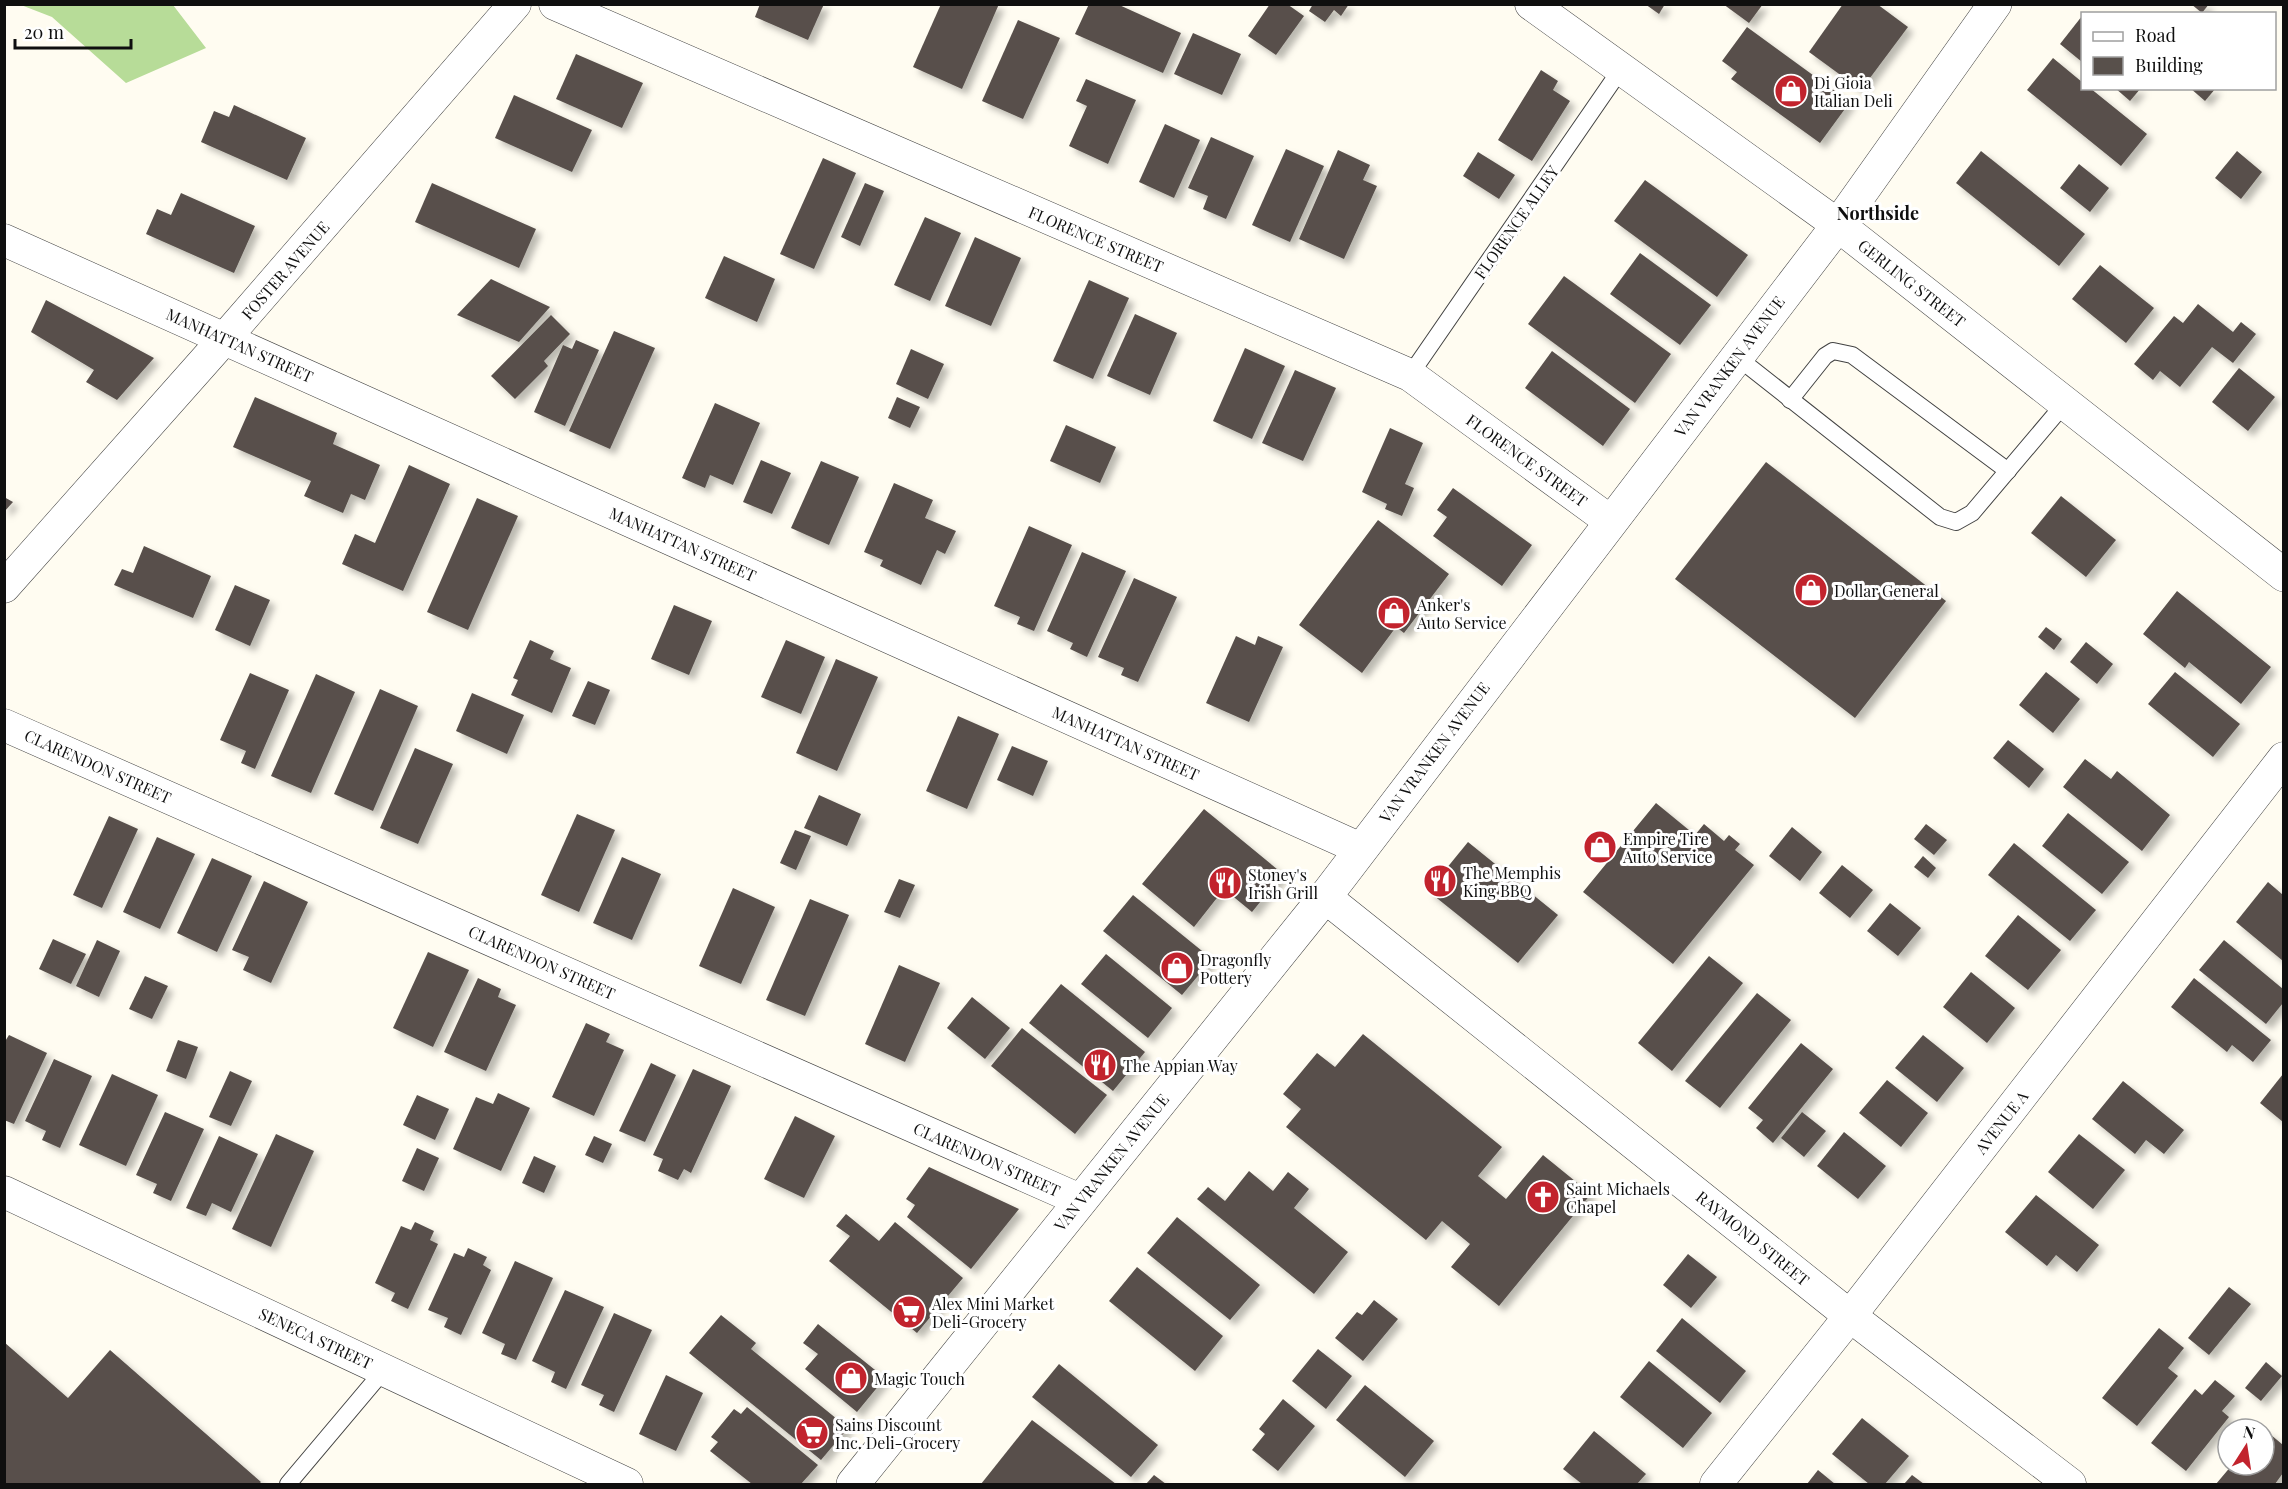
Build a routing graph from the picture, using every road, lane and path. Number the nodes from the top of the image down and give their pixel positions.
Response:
1 (515, 4) edge
2 (555, 4) edge
3 (1531, 4) edge
4 (1995, 4) edge
5 (1621, 69) junction
6 (1838, 225) junction
7 (4, 240) edge
8 (225, 338) junction
9 (1737, 357) junction
10 (1410, 375) junction
11 (1790, 399) junction
12 (2065, 404) junction
13 (2008, 471) junction
14 (1610, 521) junction
15 (2283, 575) edge
16 (4, 587) edge
17 (4, 725) edge
18 (2283, 758) edge
19 (1361, 849) junction
20 (1326, 897) junction
21 (4, 1192) edge
22 (1080, 1200) junction
23 (1850, 1316) junction
24 (384, 1370) junction
25 (288, 1485) edge
26 (627, 1485) edge
27 (853, 1485) edge
28 (1716, 1485) edge
29 (2070, 1485) edge

1 - 8 street, FOSTER AVENUE
2 - 10 street, FLORENCE STREET
3 - 5 street, GERLING STREET
4 - 6 street, VAN VRANKEN AVENUE
5 - 6 street, GERLING STREET
5 - 10 lane, FLORENCE ALLEY
6 - 9 street, VAN VRANKEN AVENUE
6 - 12 street, GERLING STREET
7 - 8 street, MANHATTAN STREET
8 - 16 street, FOSTER AVENUE
8 - 19 street, MANHATTAN STREET
9 - 11 lane
9 - 14 street, VAN VRANKEN AVENUE
10 - 14 street, FLORENCE STREET
11 - 13 lane
11 - 13 lane
12 - 13 lane
12 - 15 street, GERLING STREET
14 - 19 street, VAN VRANKEN AVENUE
17 - 22 street, CLARENDON STREET
18 - 23 street, AVENUE A
19 - 20 street, VAN VRANKEN AVENUE
20 - 22 street, VAN VRANKEN AVENUE
20 - 23 street, RAYMOND STREET
21 - 24 street, SENECA STREET
22 - 27 street, VAN VRANKEN AVENUE
23 - 28 street, AVENUE A
23 - 29 street, RAYMOND STREET
24 - 25 lane
24 - 26 street, SENECA STREET

